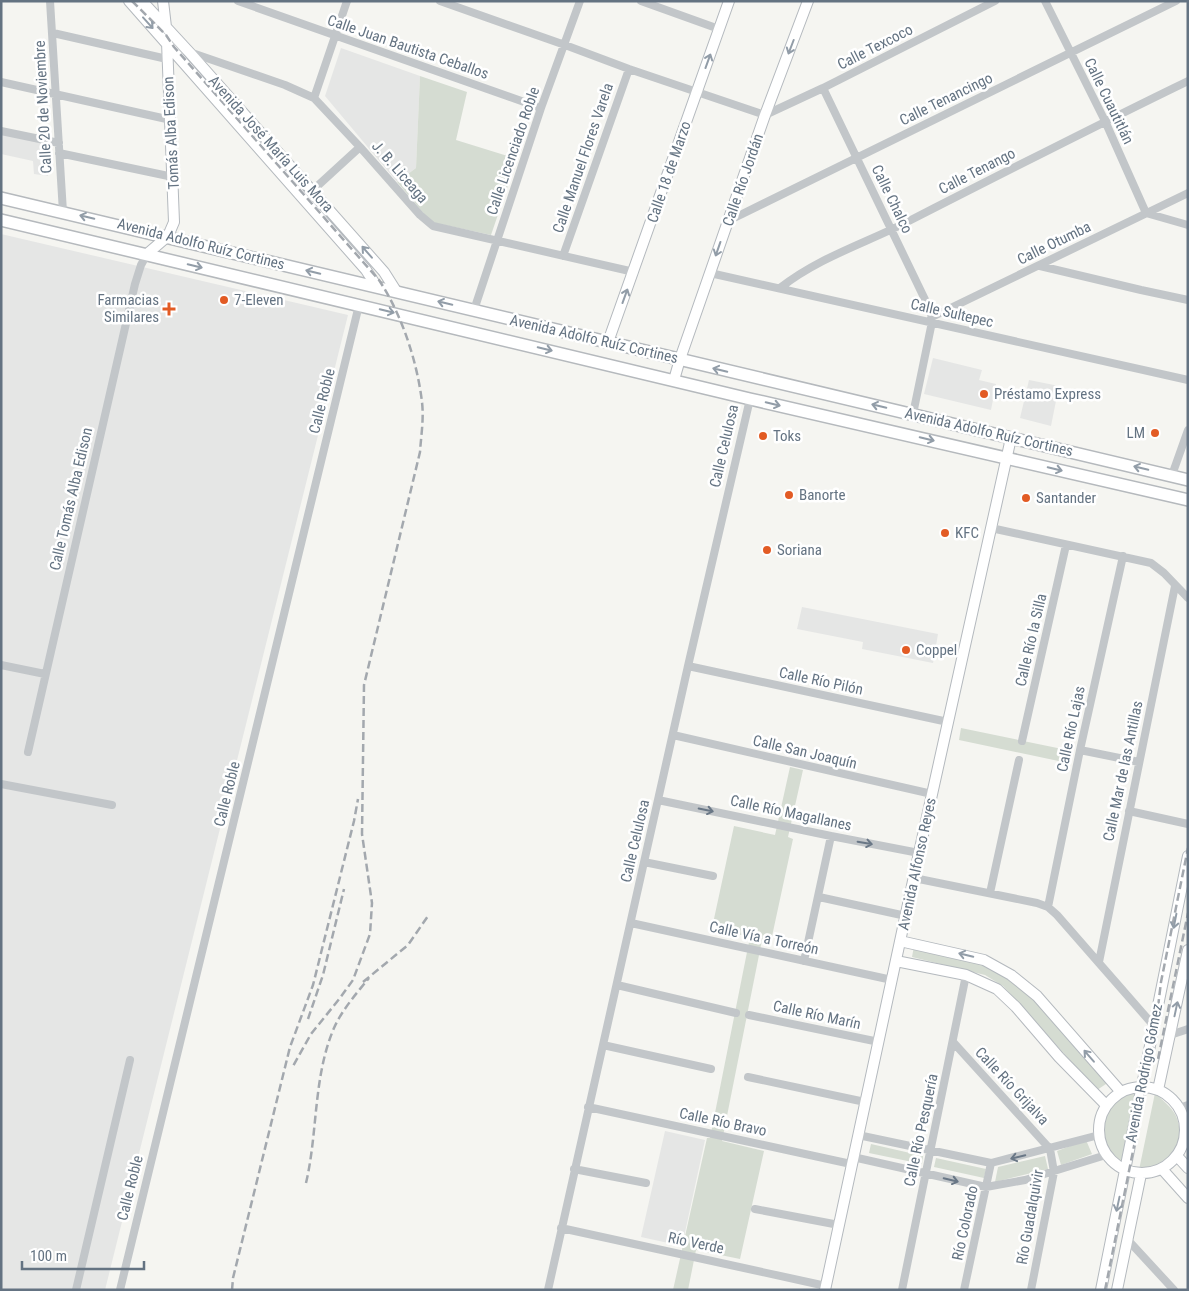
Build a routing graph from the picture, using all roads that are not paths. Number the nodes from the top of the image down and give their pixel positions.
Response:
1 (50, 1) edge
2 (129, 1) edge
3 (142, 1) edge
4 (163, 1) edge
5 (238, 1) edge
6 (347, 1) edge
7 (440, 1) edge
8 (580, 1) edge
9 (641, 1) edge
10 (729, 1) edge
11 (808, 1) edge
12 (996, 1) edge
13 (1045, 1) edge
14 (1176, 1) edge
15 (166, 27) junction
16 (719, 29) junction
17 (53, 33) junction
18 (335, 36) junction
19 (167, 44) junction
20 (565, 44) junction
21 (190, 52) junction
22 (1070, 54) junction
23 (167, 59) junction
24 (628, 69) junction
25 (1188, 81) edge
26 (1, 82) edge
27 (823, 88) junction
28 (697, 91) junction
29 (56, 94) junction
30 (314, 98) junction
31 (541, 108) junction
32 (765, 115) junction
33 (171, 120) junction
34 (1105, 121) junction
35 (1, 131) edge
36 (59, 143) junction
37 (360, 147) junction
38 (59, 153) junction
39 (856, 158) junction
40 (173, 176) junction
41 (313, 190) junction
42 (1188, 193) edge
43 (1, 198) edge
44 (63, 212) junction
45 (1146, 213) junction
46 (1, 220) edge
47 (728, 221) junction
48 (1188, 225) edge
49 (892, 230) junction
50 (168, 236) junction
51 (497, 241) junction
52 (147, 254) junction
53 (563, 256) junction
54 (1040, 266) junction
55 (634, 272) junction
56 (710, 273) junction
57 (377, 287) junction
58 (780, 288) junction
59 (396, 292) junction
60 (1188, 300) edge
61 (359, 305) junction
62 (474, 310) junction
63 (932, 320) junction
64 (608, 342) junction
65 (680, 359) junction
66 (674, 380) junction
67 (1188, 380) edge
68 (750, 399) junction
69 (913, 414) junction
70 (1188, 430) edge
71 (1011, 438) junction
72 (1007, 458) junction
73 (1172, 475) junction
74 (1188, 480) edge
75 (1188, 500) edge
76 (991, 528) junction
77 (1066, 545) junction
78 (1123, 556) junction
79 (1175, 586) junction
80 (1188, 598) edge
81 (1, 664) edge
82 (688, 666) junction
83 (45, 674) junction
84 (948, 722) junction
85 (673, 735) junction
86 (1022, 741) dead end
87 (1080, 750) junction
88 (28, 752) dead end
89 (1019, 760) dead end
90 (1139, 762) junction
91 (1, 784) edge
92 (932, 794) junction
93 (658, 800) junction
94 (112, 805) dead end
95 (1128, 812) junction
96 (1188, 824) edge
97 (831, 836) junction
98 (919, 852) junction
99 (1188, 856) edge
100 (644, 862) junction
101 (714, 876) dead end
102 (914, 878) junction
103 (990, 893) junction
104 (819, 897) junction
105 (1048, 907) junction
106 (906, 916) junction
107 (631, 923) junction
108 (900, 941) junction
109 (1188, 950) edge
110 (896, 960) junction
111 (804, 961) junction
112 (1099, 962) junction
113 (966, 975) junction
114 (892, 980) junction
115 (617, 985) junction
116 (736, 1013) dead end
117 (749, 1015) dead end
118 (1154, 1026) junction
119 (1188, 1029) edge
120 (1170, 1035) junction
121 (879, 1042) junction
122 (953, 1042) junction
123 (603, 1046) junction
124 (130, 1060) dead end
125 (711, 1069) dead end
126 (748, 1077) dead end
127 (1141, 1087) junction
128 (1158, 1090) junction
129 (1121, 1092) junction
130 (865, 1102) junction
131 (1106, 1105) junction
132 (588, 1106) junction
133 (1183, 1107) edge
134 (1186, 1126) edge
135 (858, 1135) junction
136 (1099, 1135) junction
137 (1050, 1149) junction
138 (931, 1152) junction
139 (1106, 1155) junction
140 (1177, 1156) junction
141 (852, 1161) junction
142 (991, 1163) junction
143 (574, 1168) junction
144 (1188, 1168) edge
145 (1162, 1169) junction
146 (1125, 1171) junction
147 (1054, 1172) junction
148 (926, 1174) junction
149 (1141, 1174) junction
150 (646, 1183) dead end
151 (986, 1187) junction
152 (1188, 1198) edge
153 (755, 1209) dead end
154 (839, 1225) junction
155 (561, 1228) junction
156 (1127, 1239) junction
157 (825, 1288) edge
158 (76, 1290) edge
159 (120, 1290) edge
160 (549, 1290) edge
161 (902, 1290) edge
162 (964, 1290) edge
163 (1031, 1290) edge
164 (1100, 1290) edge
165 (1116, 1290) edge
166 (1174, 1290) edge

1 - 17 street, Calle 20 de Noviembre
2 -> 19 street, Avenida José María Luis Mora
3 - 15 street, Avenida José María Luis Mora
4 - 15 street, Tomás Alba Edison
5 - 18 street, Calle Juan Bautista Ceballos
6 - 18 street
7 - 20 street
8 - 20 street, Calle Licenciado Roble
9 - 16 street
10 - 16 street, Calle 18 de Marzo
11 -> 32 street, Calle Río Jordán
12 - 27 street, Calle Texcoco
13 - 22 street, Calle Cuautitlán
14 - 22 street, Calle Tenancingo
15 - 19 street, Tomás Alba Edison
15 - 21 street, Avenida José María Luis Mora
28 -> 16 street, Calle 18 de Marzo
17 - 23 street
17 - 29 street, Calle 20 de Noviembre
18 - 30 street
18 - 31 street, Calle Juan Bautista Ceballos
19 - 21 street, J. B. Liceaga
19 - 23 street, Tomás Alba Edison
19 - 57 street, Avenida José María Luis Mora
20 - 24 street
20 - 31 street, Calle Licenciado Roble
21 - 30 street, J. B. Liceaga
21 - 41 street, Avenida José María Luis Mora
22 - 34 street, Calle Cuautitlán
22 - 39 street, Calle Tenancingo
23 - 33 street, Tomás Alba Edison
24 - 28 street
24 - 53 street, Calle Manuel Flores Varela
25 - 34 street, Calle Tenango
26 - 29 street
27 - 32 street, Calle Texcoco
27 - 39 street, Calle Chalco
28 - 32 street
28 - 55 street, Calle 18 de Marzo
29 - 33 street
29 - 36 street, Calle 20 de Noviembre
30 - 37 street, J. B. Liceaga
31 - 51 street, Calle Licenciado Roble
32 - 47 street, Calle Río Jordán
33 - 40 street, Tomás Alba Edison
34 - 45 street, Calle Cuautitlán
34 - 49 street, Calle Tenango
35 - 36 street
36 - 38 street, Calle 20 de Noviembre
37 - 41 street
37 - 51 street, J. B. Liceaga
38 - 40 street
38 - 44 street, Calle 20 de Noviembre
39 - 47 street, Calle Tenancingo
39 - 49 street, Calle Chalco
40 - 50 street, Tomás Alba Edison
59 -> 41 street, Avenida José María Luis Mora
42 - 45 street, Calle Otumba
43 - 44 main road, Avenida Adolfo Ruíz Cortines
50 -> 44 main road, Avenida Adolfo Ruíz Cortines
45 - 48 street
45 - 54 street, Calle Otumba
46 - 52 main road, Avenida Adolfo Ruíz Cortines
47 -> 56 street, Calle Río Jordán
49 - 58 street, Calle Tenango
49 - 63 street, Calle Chalco
50 - 52 street
57 -> 50 main road, Avenida Adolfo Ruíz Cortines
51 - 53 street, J. B. Liceaga
51 - 62 street, Calle Licenciado Roble
52 -> 61 main road, Avenida Adolfo Ruíz Cortines
52 - 83 street, Calle Tomás Alba Edison
53 - 55 street, J. B. Liceaga
54 - 60 street
54 - 63 street, Calle Otumba
64 -> 55 street, Calle 18 de Marzo
56 - 58 street, Calle Sultepec
56 - 65 street, Calle Río Jordán
57 - 59 main road, Avenida Adolfo Ruíz Cortines
58 - 63 street, Calle Sultepec
62 -> 59 main road, Avenida Adolfo Ruíz Cortines
61 -> 66 main road, Avenida Adolfo Ruíz Cortines
61 - 159 street, Calle Roble
62 - 64 main road, Avenida Adolfo Ruíz Cortines
63 - 67 street, Calle Sultepec
63 - 69 street
64 - 65 main road, Avenida Adolfo Ruíz Cortines
65 - 66 street, Calle Río Jordán
69 -> 65 main road, Avenida Adolfo Ruíz Cortines
66 - 68 main road, Avenida Adolfo Ruíz Cortines
68 -> 72 main road, Avenida Adolfo Ruíz Cortines
68 - 82 street, Calle Celulosa
69 - 71 main road, Avenida Adolfo Ruíz Cortines
70 - 73 street
71 - 72 street, Avenida Alfonso Reyes
73 -> 71 main road, Avenida Adolfo Ruíz Cortines
72 -> 75 main road, Avenida Adolfo Ruíz Cortines
72 - 76 street, Avenida Alfonso Reyes
73 - 74 main road, Avenida Adolfo Ruíz Cortines
76 - 77 street
76 - 84 street, Avenida Alfonso Reyes
77 - 78 street
77 - 86 street, Calle Río la Silla
78 - 79 street
78 - 87 street, Calle Río Lajas
79 - 80 street
79 - 90 street, Calle Mar de las Antillas
81 - 83 street
82 - 84 street, Calle Río Pilón
82 - 85 street, Calle Celulosa
83 - 88 street, Calle Tomás Alba Edison
84 - 92 street, Avenida Alfonso Reyes
85 - 92 street, Calle San Joaquín
85 - 93 street, Calle Celulosa
87 - 90 street
87 - 105 street, Calle Río Lajas
89 - 103 street
90 - 95 street, Calle Mar de las Antillas
91 - 94 street
92 - 98 street, Avenida Alfonso Reyes
93 -> 97 street, Calle Río Magallanes
93 - 100 street, Calle Celulosa
95 - 96 street
95 - 112 street, Calle Mar de las Antillas
97 -> 98 street, Calle Río Magallanes
97 - 104 street
98 - 102 street, Avenida Alfonso Reyes
99 -> 118 street, Avenida Rodrigo Gómez
100 - 101 street
100 - 107 street, Calle Celulosa
102 - 103 street
102 - 106 street, Avenida Alfonso Reyes
103 - 105 street
104 - 106 street
104 - 111 street
105 - 112 street
106 - 108 street, Avenida Alfonso Reyes
107 - 111 street, Calle Vía a Torreón
107 - 115 street, Calle Celulosa
108 - 110 street, Avenida Alfonso Reyes
129 -> 108 street
120 -> 109 street, Avenida Rodrigo Gómez
110 - 113 street
110 - 114 street, Avenida Alfonso Reyes
111 - 114 street, Calle Vía a Torreón
112 - 118 street
113 - 122 street, Calle Río Pesquería
113 - 131 street
114 - 121 street, Avenida Alfonso Reyes
115 - 116 street
115 - 123 street, Calle Celulosa
117 - 121 street, Calle Río Marín
118 - 127 street, Avenida Rodrigo Gómez
119 - 120 street
120 - 128 street, Avenida Rodrigo Gómez
121 - 130 street, Avenida Alfonso Reyes
122 - 137 street, Calle Río Grijalva
122 - 138 street, Calle Río Pesquería
123 - 125 street
123 - 132 street, Calle Celulosa
124 - 158 street
126 - 130 street
127 - 128 street
127 - 129 street
127 - 146 street, Avenida Rodrigo Gómez
128 - 133 street
129 - 131 street
130 - 135 street, Avenida Alfonso Reyes
131 - 136 street
132 - 141 street, Calle Río Bravo
132 - 143 street, Calle Celulosa
133 - 134 street
134 - 140 street
135 - 138 street
135 - 141 street, Avenida Alfonso Reyes
136 - 137 street
136 - 139 street
137 -> 142 street
137 - 147 street, Río Guadalquivir
138 - 142 street
138 - 148 street, Calle Río Pesquería
139 - 146 street
139 - 147 street, Calle Río Bravo
140 - 144 street
140 - 145 street
141 - 148 street, Calle Río Bravo
141 - 154 street, Avenida Alfonso Reyes
142 - 151 street, Río Colorado
143 - 150 street
143 - 155 street, Calle Celulosa
145 - 149 street
145 - 152 street
146 - 149 street
146 -> 164 street, Avenida Rodrigo Gómez
147 - 151 street, Calle Río Bravo
147 - 163 street, Río Guadalquivir
148 -> 151 street, Calle Río Bravo
148 - 161 street, Calle Río Pesquería
149 - 156 street
151 - 162 street, Río Colorado
153 - 154 street
154 - 157 street, Avenida Alfonso Reyes
155 - 157 street, Río Verde
155 - 160 street, Calle Celulosa
156 - 165 street
156 - 166 street

